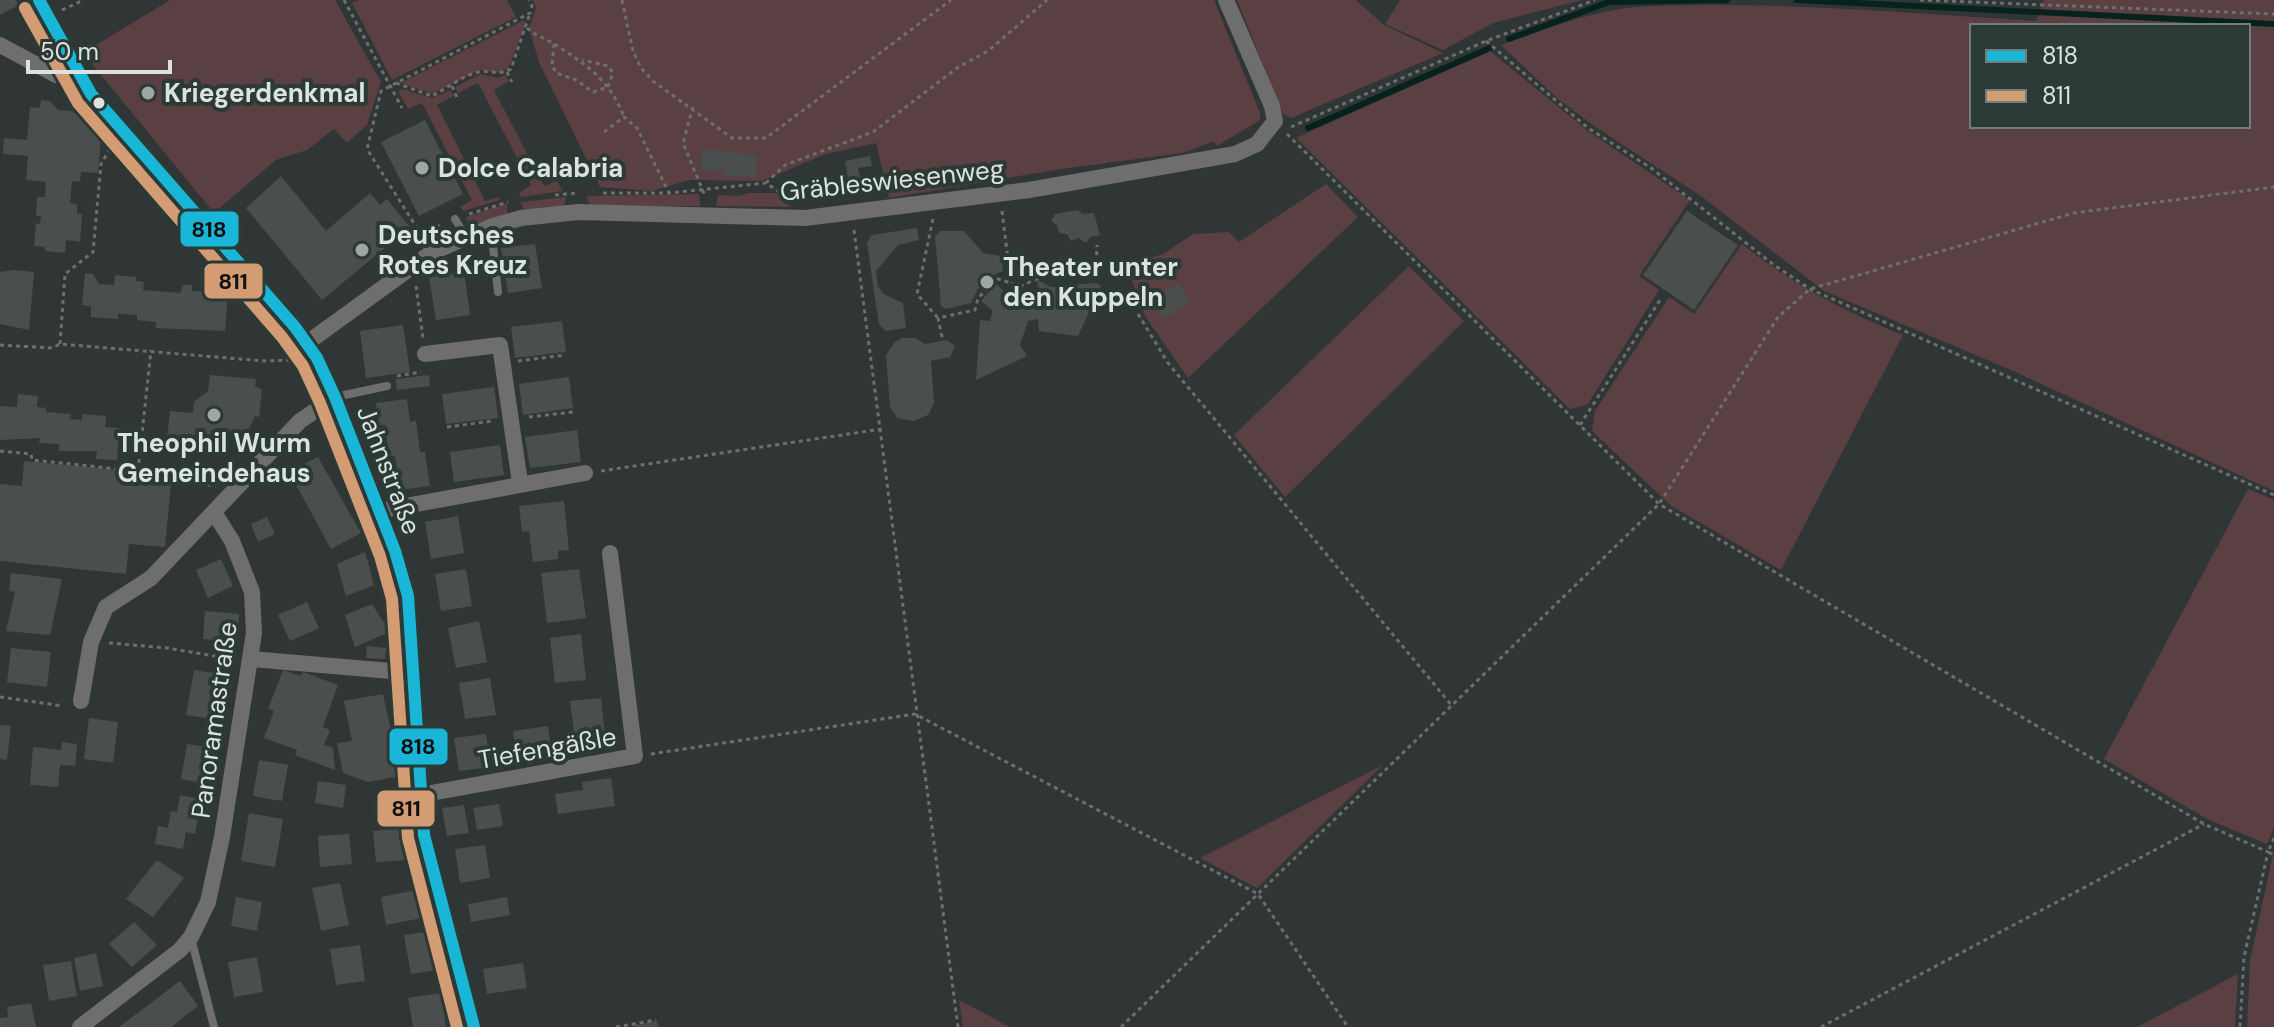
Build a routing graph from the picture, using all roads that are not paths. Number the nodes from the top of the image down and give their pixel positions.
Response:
1 (39, 0) edge
2 (1226, 0) edge
3 (0, 45) edge
4 (79, 76) junction
5 (455, 219) road end
6 (490, 227) junction
7 (466, 237) junction
8 (498, 292) dead end
9 (307, 343) junction
10 (425, 354) road end
11 (386, 382) road end
12 (335, 397) junction
13 (585, 473) road end
14 (520, 483) junction
15 (378, 511) junction
16 (215, 514) junction
17 (610, 553) dead end
18 (252, 659) junction
19 (414, 673) junction
20 (81, 701) road end
21 (420, 795) junction
22 (191, 937) junction
23 (80, 1027) edge
24 (214, 1027) edge
25 (474, 1027) edge

1 - 4 street, Jahnstraße
2 - 6 street, Gräbleswiesenweg
3 - 4 street
4 - 9 street, Jahnstraße
5 - 7 lane
6 - 7 street, Gräbleswiesenweg
6 - 8 lane
7 - 9 street, Gräbleswiesenweg
9 - 12 street, Jahnstraße
10 - 14 street
11 - 12 lane
12 - 15 street, Jahnstraße
12 - 16 street
13 - 14 street
14 - 15 street
15 - 19 street, Jahnstraße
16 - 18 street, Panoramastraße
16 - 20 street
17 - 21 street, Tiefengäßle
18 - 19 street
18 - 22 street, Panoramastraße
19 - 21 street, Jahnstraße
21 - 25 street, Jahnstraße
22 - 23 street, Panoramastraße
22 - 24 lane

